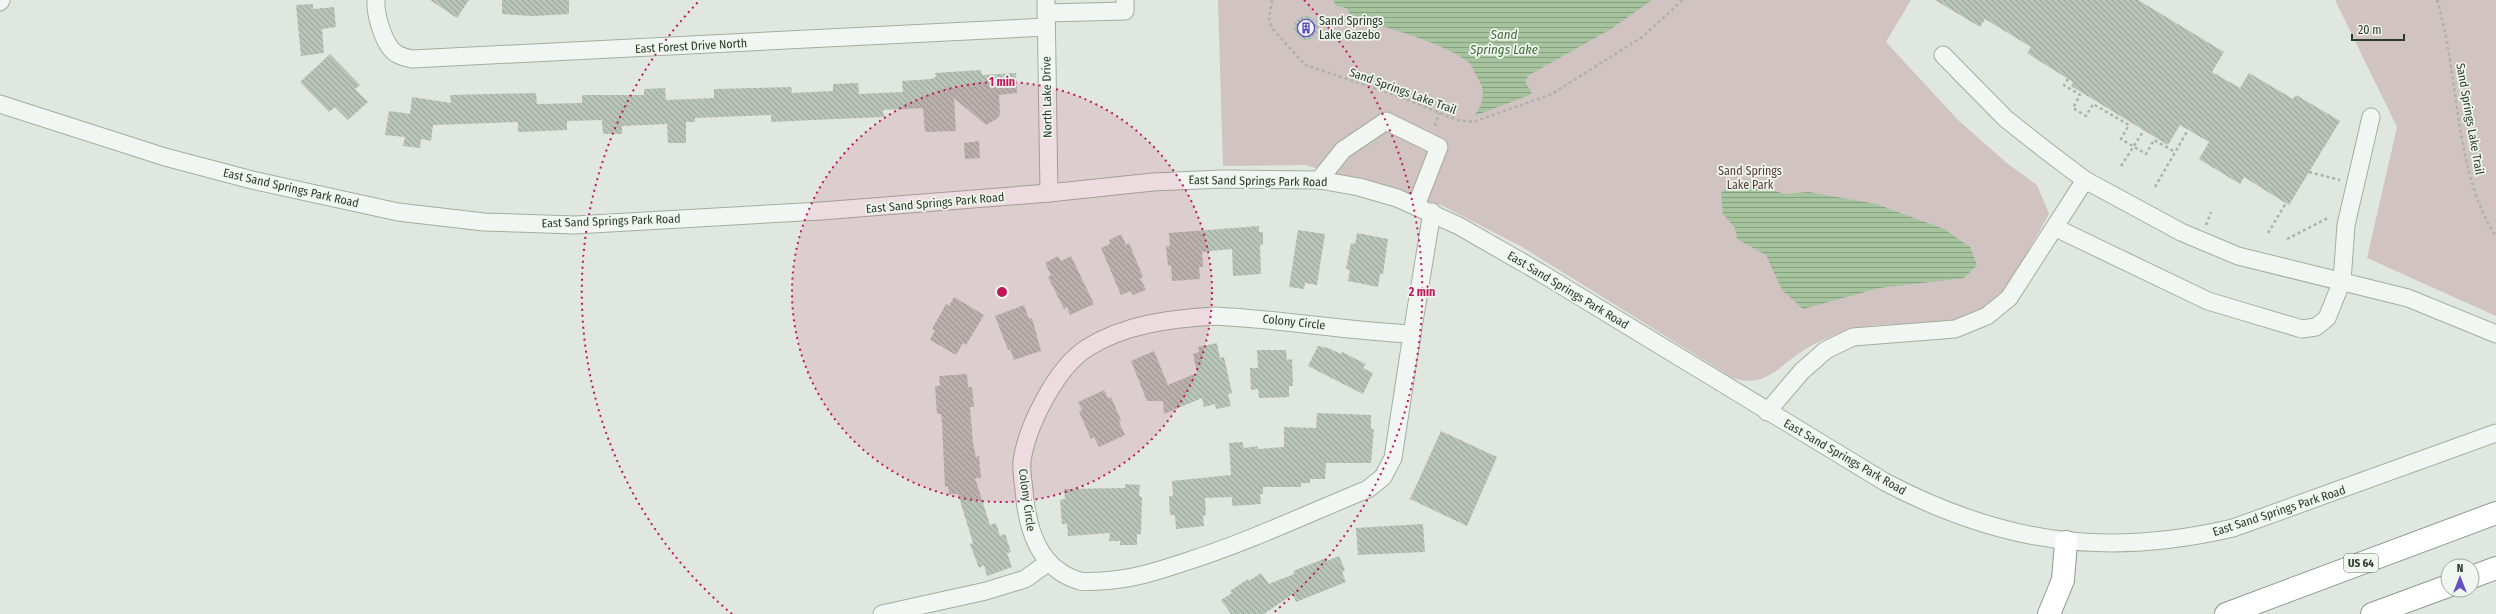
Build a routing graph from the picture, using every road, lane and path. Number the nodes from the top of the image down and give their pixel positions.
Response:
1 (376, 0) edge
2 (1125, 0) edge
3 (1272, 0) edge
4 (1683, 0) edge
5 (2437, 0) edge
6 (1046, 13) edge
7 (1943, 55) dead end
8 (2068, 79) dead end
9 (0, 104) edge
10 (2371, 117) dead end
11 (2144, 130) dead end
12 (2188, 130) dead end
13 (2134, 146) junction
14 (2175, 152) junction
15 (2121, 166) dead end
16 (2309, 172) dead end
17 (1319, 180) junction
18 (2085, 180) junction
19 (2356, 185) junction
20 (2155, 186) dead end
21 (1049, 193) junction
22 (2286, 203) dead end
23 (1424, 209) junction
24 (2346, 225) junction
25 (2056, 228) junction
26 (2268, 233) dead end
27 (2496, 238) edge
28 (2287, 239) dead end
29 (2342, 281) junction
30 (1412, 334) junction
31 (2496, 334) edge
32 (1767, 412) junction
33 (2496, 434) edge
34 (2496, 512) edge
35 (2066, 542) junction
36 (1048, 562) junction
37 (2496, 568) edge
38 (2480, 574) edge
39 (2440, 589) edge
40 (882, 614) edge
41 (2049, 614) edge
42 (2226, 614) edge
43 (2372, 614) edge

1 - 6 street, East Forest Drive North
2 - 6 street, East Forest Drive North
3 - 4 path, Sand Springs Lake Trail
5 - 27 path, Sand Springs Lake Trail
6 - 21 street, North Lake Drive
7 - 18 street
8 - 13 path
9 - 21 street, East Sand Springs Park Road
10 - 19 street
11 - 13 path
12 - 14 path
13 - 14 path
13 - 15 path
14 - 20 path
16 - 19 path
17 - 21 street, East Sand Springs Park Road
17 - 23 street, East Sand Springs Park Road
17 - 23 street, Colony Circle
18 - 25 street
18 - 29 street
19 - 24 street
22 - 26 path
23 - 30 street, Colony Circle
23 - 32 street, East Sand Springs Park Road
24 - 28 path
24 - 29 street
25 - 29 street
25 - 32 street
29 - 31 street
30 - 36 street, Colony Circle
30 - 36 street, Colony Circle
32 - 35 street, East Sand Springs Park Road
33 - 35 street, East Sand Springs Park Road
34 - 42 highway, US 64
35 - 41 highway
36 - 40 street
37 - 38 highway
39 - 43 highway

